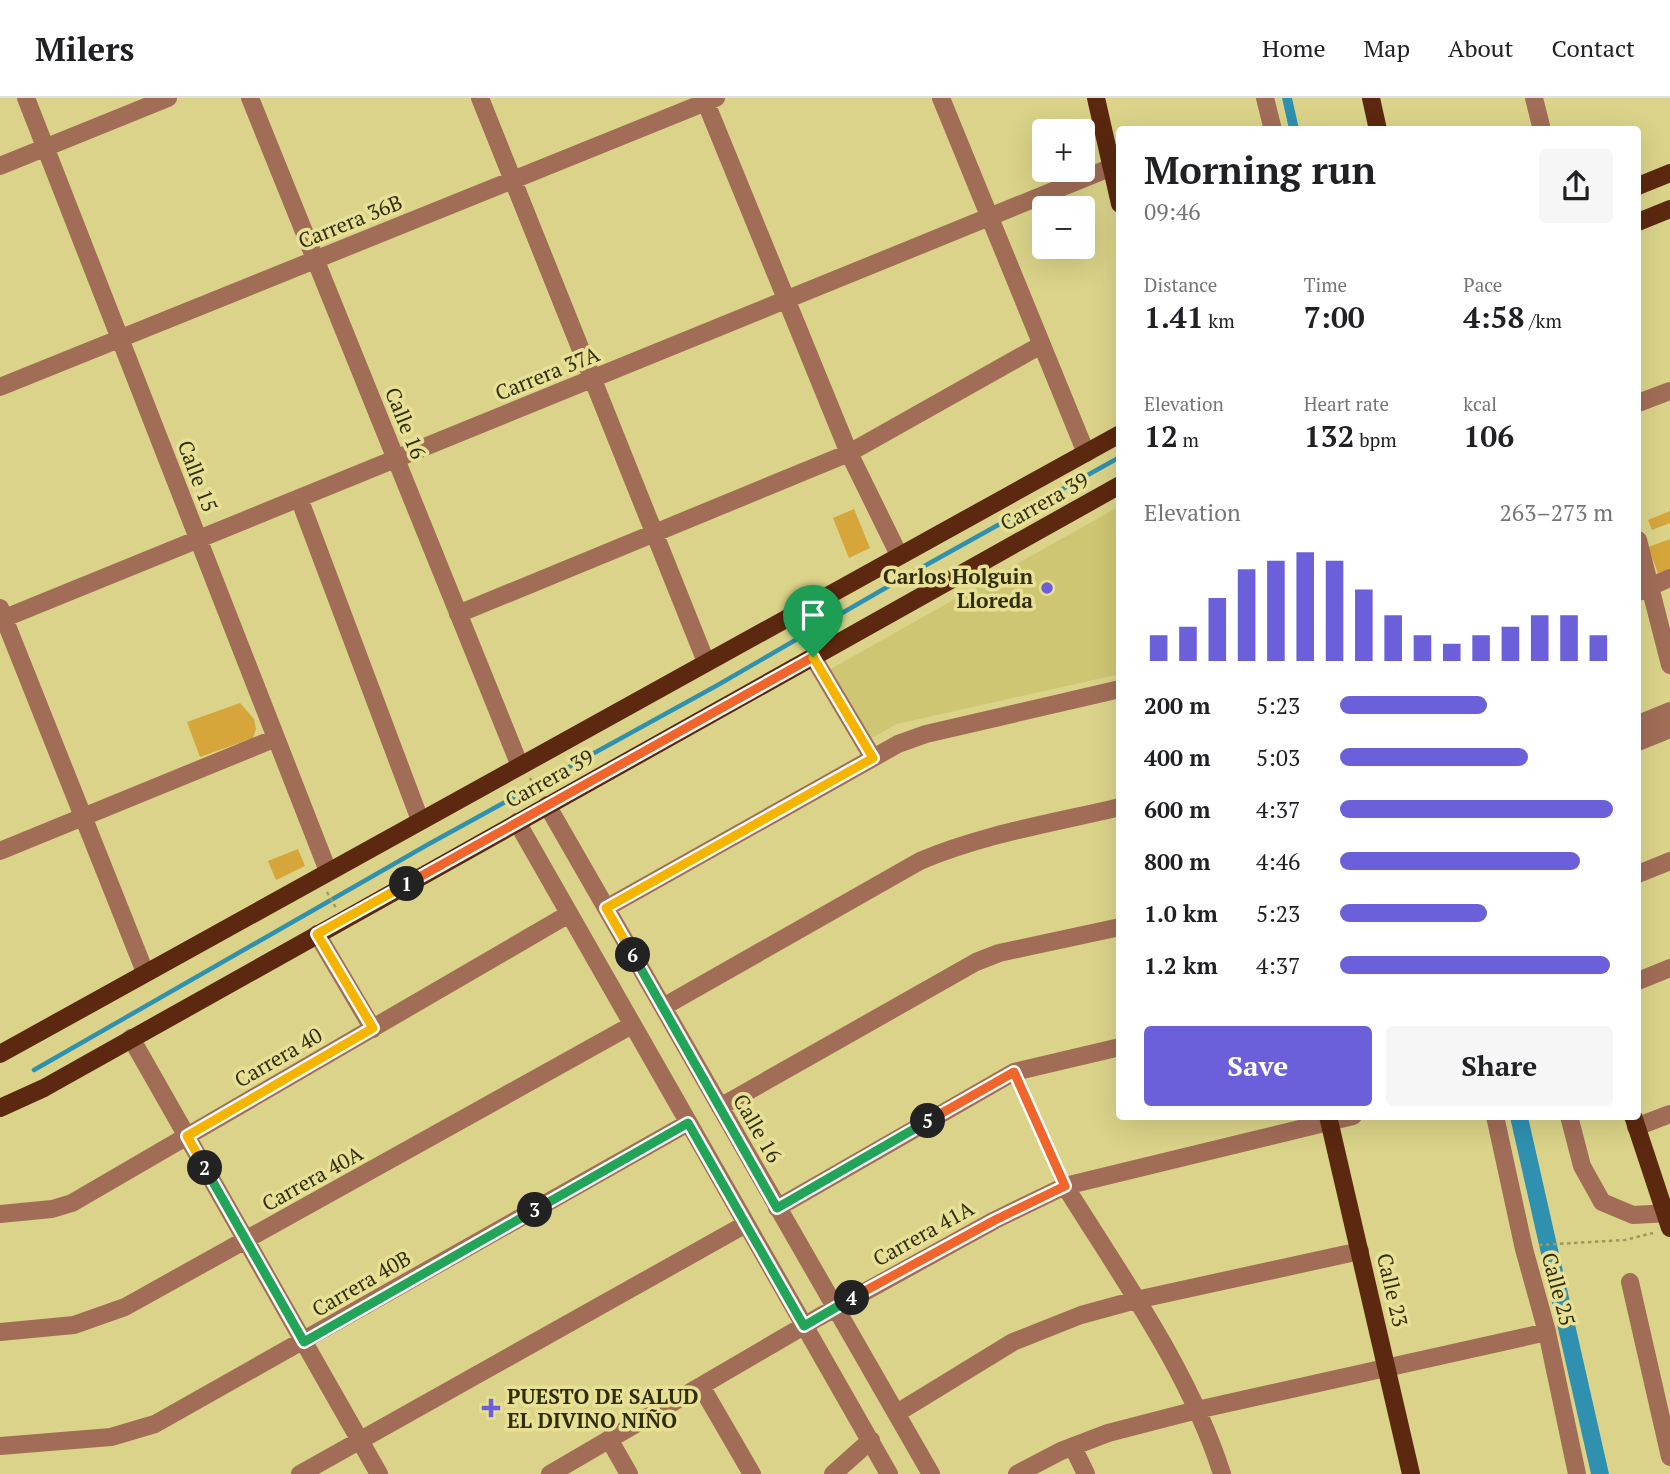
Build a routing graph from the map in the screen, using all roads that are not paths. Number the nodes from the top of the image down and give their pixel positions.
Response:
1 (26, 98) edge
2 (168, 98) edge
3 (250, 98) edge
4 (480, 98) edge
5 (941, 98) edge
6 (1096, 98) edge
7 (1265, 98) edge
8 (1371, 98) edge
9 (1534, 98) edge
10 (709, 99) edge
11 (1272, 126) edge
12 (1377, 126) edge
13 (1541, 126) edge
14 (45, 147) junction
15 (0, 166) edge
16 (1112, 167) junction
17 (1670, 173) edge
18 (512, 180) junction
19 (1116, 186) edge
20 (1641, 186) edge
21 (1670, 209) edge
22 (990, 217) junction
23 (1641, 221) edge
24 (315, 260) junction
25 (788, 299) junction
26 (120, 339) junction
27 (1041, 345) junction
28 (592, 379) junction
29 (0, 387) edge
30 (1670, 391) edge
31 (1641, 402) edge
32 (1116, 436) edge
33 (849, 453) junction
34 (1086, 453) junction
35 (396, 459) junction
36 (1116, 487) edge
37 (299, 498) junction
38 (655, 534) junction
39 (198, 540) junction
40 (899, 555) junction
41 (1641, 564) edge
42 (1670, 578) edge
43 (1644, 589) edge
44 (458, 614) junction
45 (1, 615) edge
46 (813, 657) junction
47 (706, 662) junction
48 (1670, 665) edge
49 (1116, 690) edge
50 (1670, 711) edge
51 (1641, 723) edge
52 (1670, 729) edge
53 (276, 738) junction
54 (1641, 741) edge
55 (873, 758) junction
56 (523, 769) junction
57 (545, 802) junction
58 (1116, 808) edge
59 (83, 816) junction
60 (420, 820) junction
61 (517, 822) junction
62 (0, 851) edge
63 (1670, 861) edge
64 (1641, 873) edge
65 (326, 879) junction
66 (606, 908) junction
67 (569, 914) junction
68 (1116, 928) edge
69 (317, 934) junction
70 (1670, 968) edge
71 (145, 972) junction
72 (1641, 980) edge
73 (663, 1007) junction
74 (632, 1025) junction
75 (373, 1028) junction
76 (131, 1038) junction
77 (1116, 1047) edge
78 (0, 1054) edge
79 (720, 1107) junction
80 (0, 1108) edge
81 (1670, 1114) edge
82 (1329, 1120) edge
83 (1496, 1120) edge
84 (1570, 1120) edge
85 (1635, 1122) edge
86 (688, 1123) junction
87 (187, 1136) junction
88 (1065, 1186) junction
89 (777, 1208) junction
90 (0, 1214) edge
91 (1666, 1222) edge
92 (746, 1224) junction
93 (246, 1240) junction
94 (1360, 1251) junction
95 (1630, 1282) dead end
96 (1136, 1300) junction
97 (835, 1308) junction
98 (804, 1326) junction
99 (0, 1332) edge
100 (1547, 1332) junction
101 (304, 1342) junction
102 (1388, 1368) junction
103 (701, 1386) junction
104 (1197, 1410) junction
105 (897, 1413) junction
106 (609, 1439) junction
107 (360, 1440) junction
108 (871, 1440) junction
109 (0, 1446) edge
110 (1073, 1447) junction
111 (1670, 1457) edge
112 (300, 1474) edge
113 (379, 1474) edge
114 (550, 1474) edge
115 (629, 1474) edge
116 (752, 1474) edge
117 (833, 1474) edge
118 (889, 1474) edge
119 (931, 1474) edge
120 (1017, 1474) edge
121 (1086, 1474) edge
122 (1222, 1474) edge
123 (1410, 1474) edge
124 (1577, 1474) edge

1 - 14 street, Calle 15
2 - 14 street
3 - 24 street, Calle 16
4 - 18 street
5 - 22 street
6 - 16 main road
7 - 11 street
8 - 12 main road
9 - 13 street
10 - 18 street, Carrera 36B
10 - 25 street
14 - 15 street
14 - 26 street, Calle 15
16 - 19 main road
16 - 22 street, Carrera 37A
17 - 20 main road
18 - 24 street, Carrera 36B
18 - 28 street
21 - 23 main road
22 - 25 street, Carrera 37A
22 - 27 street
24 - 26 street, Carrera 36B
24 - 35 street, Calle 16
25 - 28 street, Carrera 37A
25 - 33 street
26 - 29 street, Carrera 36B
26 - 39 street, Calle 15
27 - 33 street
27 - 34 street
28 - 35 street, Carrera 37A
28 - 38 street
30 - 31 street
32 - 34 main road, Carrera 39
33 - 38 street
33 - 40 street
34 - 40 main road, Carrera 39
35 - 37 street, Carrera 37A
35 - 44 street, Calle 16
36 - 46 main road, Carrera 39
37 - 39 street, Carrera 37A
37 - 60 street
38 - 44 street
38 - 47 street
39 - 45 street, Carrera 37A
39 - 53 street, Calle 15
40 - 47 main road, Carrera 39
41 - 43 street
42 - 43 street
43 - 48 street
44 - 56 street, Calle 16
45 - 59 street
46 - 55 street
46 - 57 main road, Carrera 39
47 - 56 main road, Carrera 39
49 - 55 street
50 - 51 street
52 - 54 street
53 - 59 street
53 - 65 street, Calle 15
55 - 66 street
56 - 60 main road, Carrera 39
57 - 61 main road, Carrera 39
57 - 66 street, Calle 16
58 - 73 street
59 - 62 street
59 - 71 street
60 - 65 main road, Carrera 39
61 - 67 street
61 - 69 main road, Carrera 39
63 - 64 street
65 - 71 main road, Carrera 39
66 - 73 street, Calle 16
67 - 74 street
67 - 75 street, Carrera 40
68 - 79 street
69 - 75 street
69 - 76 main road, Carrera 39
70 - 72 street
71 - 78 main road, Carrera 39
73 - 79 street, Calle 16
74 - 86 street
74 - 93 street, Carrera 40A
75 - 87 street, Carrera 40
76 - 80 main road, Carrera 39
76 - 87 street
77 - 89 street
79 - 89 street, Calle 16
81 - 85 street
82 - 88 street, Carrera 41A
82 - 94 main road, Calle 23
83 - 100 street, Calle 25
84 - 91 street
85 - 91 main road
86 - 92 street
86 - 101 street, Carrera 40B
87 - 90 street, Carrera 40
87 - 93 street
88 - 96 street
88 - 97 street, Carrera 41A
89 - 97 street, Calle 16
92 - 98 street
92 - 107 street
93 - 99 street, Carrera 40A
93 - 101 street
94 - 96 street
94 - 102 main road, Calle 23
95 - 111 street
96 - 104 street
96 - 105 street
97 - 98 street, Carrera 41A
97 - 105 street, Calle 16
98 - 103 street, Carrera 41A
98 - 108 street
100 - 102 street
100 - 124 street, Calle 25
101 - 107 street
101 - 109 street, Carrera 40B
102 - 104 street
102 - 123 main road, Calle 23
103 - 106 street, Carrera 41A
103 - 116 street
104 - 110 street
104 - 122 street
105 - 119 street, Calle 16
106 - 114 street, Carrera 41A
106 - 115 street
107 - 112 street
107 - 113 street
108 - 117 street
108 - 118 street
110 - 120 street
110 - 121 street

